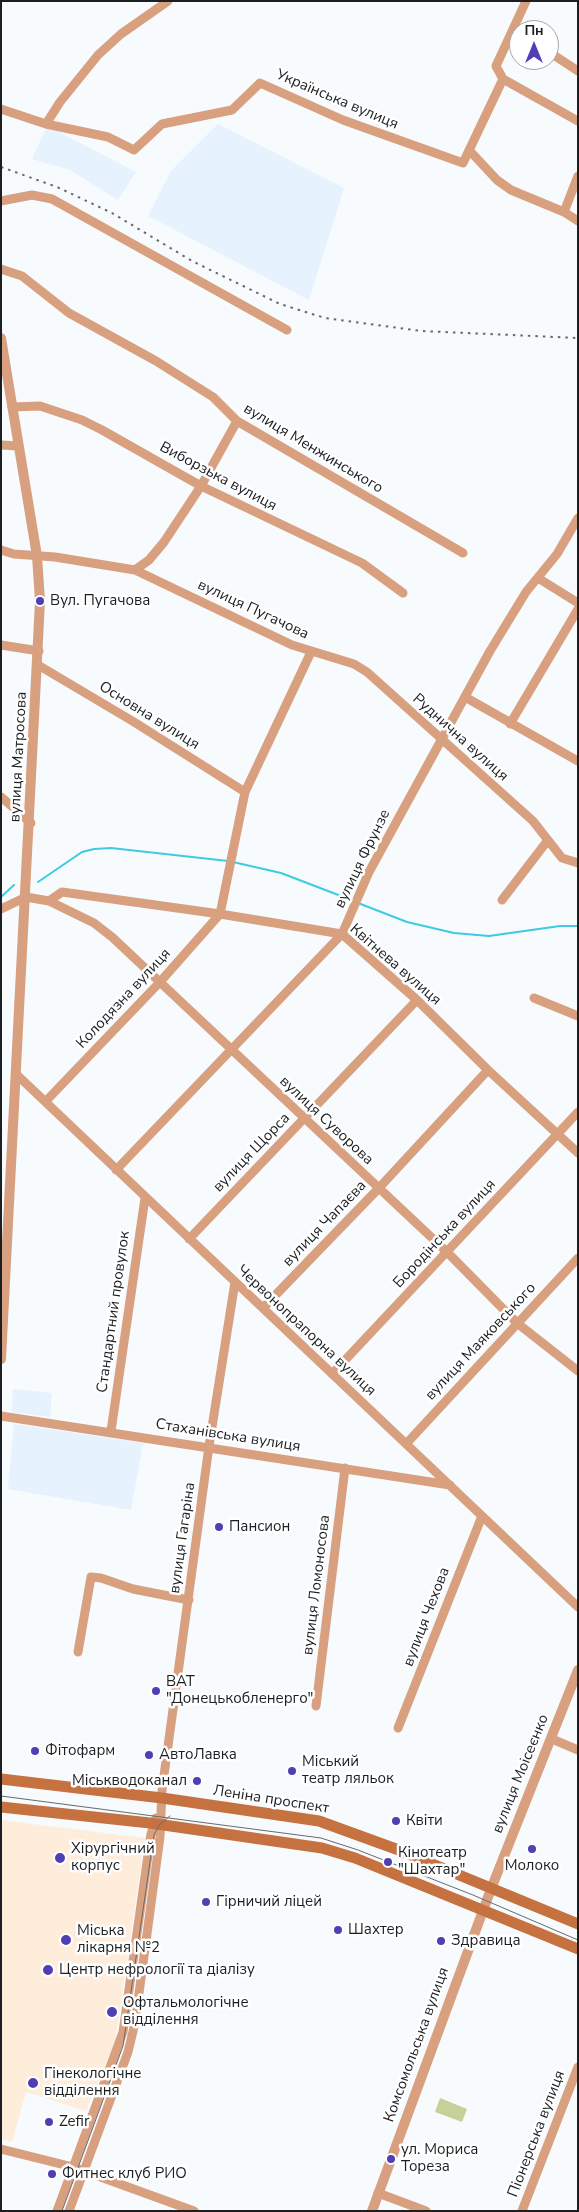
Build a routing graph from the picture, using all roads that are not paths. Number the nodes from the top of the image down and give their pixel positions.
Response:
1 (168, 1) edge
2 (526, 1) edge
3 (520, 20) edge
4 (509, 44) edge
5 (559, 58) edge
6 (578, 70) edge
7 (503, 78) junction
8 (1, 109) edge
9 (578, 120) edge
10 (46, 124) junction
11 (469, 150) junction
12 (578, 176) edge
13 (1, 201) edge
14 (564, 212) junction
15 (578, 221) edge
16 (1, 268) edge
17 (288, 330) dead end
18 (1, 338) edge
19 (12, 408) junction
20 (236, 421) junction
21 (1, 445) edge
22 (18, 446) junction
23 (201, 486) junction
24 (578, 518) edge
25 (1, 550) edge
26 (463, 553) dead end
27 (37, 556) junction
28 (135, 570) junction
29 (538, 578) junction
30 (403, 593) dead end
31 (578, 603) edge
32 (578, 609) edge
33 (574, 623) edge
34 (1, 646) edge
35 (39, 651) junction
36 (311, 652) junction
37 (38, 665) junction
38 (465, 697) junction
39 (510, 724) junction
40 (442, 740) junction
41 (578, 761) edge
42 (245, 792) junction
43 (1, 797) edge
44 (30, 823) junction
45 (548, 840) junction
46 (578, 863) edge
47 (26, 896) junction
48 (502, 900) dead end
49 (49, 901) junction
50 (1, 909) edge
51 (220, 914) junction
52 (342, 934) junction
53 (160, 982) junction
54 (534, 998) dead end
55 (417, 1000) junction
56 (578, 1016) edge
57 (231, 1049) junction
58 (488, 1070) junction
59 (16, 1074) junction
60 (46, 1101) junction
61 (578, 1112) edge
62 (304, 1119) junction
63 (558, 1133) junction
64 (578, 1153) edge
65 (116, 1170) junction
66 (378, 1189) junction
67 (145, 1198) junction
68 (6, 1203) edge
69 (189, 1239) junction
70 (447, 1252) junction
71 (578, 1258) edge
72 (235, 1282) junction
73 (263, 1308) junction
74 (517, 1323) junction
75 (1, 1359) edge
76 (578, 1371) edge
77 (332, 1374) junction
78 (1, 1416) edge
79 (111, 1431) junction
80 (406, 1444) junction
81 (209, 1446) junction
82 (428, 1465) junction
83 (345, 1468) junction
84 (417, 1480) junction
85 (450, 1485) junction
86 (482, 1516) junction
87 (189, 1600) junction
88 (578, 1607) edge
89 (78, 1652) dead end
90 (578, 1670) edge
91 (316, 1706) dead end
92 (398, 1728) dead end
93 (552, 1739) junction
94 (578, 1750) edge
95 (1, 1779) edge
96 (162, 1798) junction
97 (1, 1807) edge
98 (162, 1825) junction
99 (491, 1889) junction
100 (483, 1910) junction
101 (578, 1924) edge
102 (578, 1949) edge
103 (578, 2067) edge
104 (1, 2149) edge
105 (73, 2167) junction
106 (84, 2171) junction
107 (378, 2193) junction
108 (57, 2211) edge
109 (69, 2211) edge
110 (194, 2211) edge
111 (372, 2211) edge
112 (426, 2211) edge
113 (522, 2211) edge

1 - 10 street
2 - 3 street
4 - 7 street
5 - 6 street
7 - 9 street
7 - 11 street
8 - 10 street, Українська вулиця
10 - 11 street, Українська вулиця
11 - 14 street
12 - 14 street
13 - 17 street
14 - 15 street
16 - 20 street, вулиця Менжинського
18 - 19 street, вулиця Матросова
19 - 22 street, вулиця Матросова
19 - 23 street, Виборзька вулиця
20 - 23 street
20 - 26 street, вулиця Менжинського
21 - 22 street
22 - 27 street, вулиця Матросова
23 - 28 street
23 - 30 street, Виборзька вулиця
24 - 29 street, вулиця Фрунзе
25 - 27 street, вулиця Пугачова
27 - 28 street, вулиця Пугачова
27 - 35 street, вулиця Матросова
28 - 36 street, вулиця Пугачова
29 - 31 street
29 - 38 street, вулиця Фрунзе
32 - 33 street
33 - 39 street
34 - 35 street
35 - 37 street, вулиця Матросова
36 - 40 street, Руднична вулиця
36 - 42 street, вулиця Пугачова
37 - 42 street, Основна вулиця
37 - 44 street, вулиця Матросова
38 - 39 street
38 - 40 street, вулиця Фрунзе
39 - 41 street
40 - 45 street, Руднична вулиця
40 - 52 street, вулиця Фрунзе
42 - 51 street, вулиця Пугачова
43 - 44 street
44 - 47 street, вулиця Матросова
45 - 46 street, Руднична вулиця
45 - 48 street
47 - 49 street
47 - 50 street
47 - 59 street, вулиця Матросова
49 - 51 street, Квітнева вулиця
49 - 53 street, вулиця Суворова
51 - 52 street, Квітнева вулиця
51 - 53 street, Колодязна вулиця
52 - 55 street, Квітнева вулиця
52 - 57 street, вулиця Фрунзе
53 - 57 street, вулиця Суворова
53 - 60 street, Колодязна вулиця
54 - 56 street
55 - 58 street, Квітнева вулиця
55 - 62 street, вулиця Щорса
57 - 62 street, вулиця Суворова
57 - 65 street, вулиця Фрунзе
58 - 63 street, Квітнева вулиця
58 - 66 street, вулиця Чапаєва
59 - 60 street, Червонопрапорна вулиця
59 - 68 street, вулиця Матросова
60 - 65 street, Червонопрапорна вулиця
61 - 63 street, Бородінська вулиця
62 - 66 street, вулиця Суворова
62 - 69 street, вулиця Щорса
63 - 64 street, Квітнева вулиця
63 - 70 street, Бородінська вулиця
65 - 67 street, Червонопрапорна вулиця
66 - 70 street, вулиця Суворова
66 - 73 street, вулиця Чапаєва
67 - 69 street, Червонопрапорна вулиця
67 - 79 street, Стандартний провулок
68 - 75 street, вулиця Матросова
69 - 72 street, Червонопрапорна вулиця
70 - 74 street, вулиця Суворова
70 - 77 street, Бородінська вулиця
71 - 74 street, вулиця Маяковського
72 - 73 street, Червонопрапорна вулиця
72 - 81 street, вулиця Гагаріна
73 - 77 street, Червонопрапорна вулиця
74 - 76 street, вулиця Суворова
74 - 80 street, вулиця Маяковського
77 - 80 street, Червонопрапорна вулиця
78 - 79 street, Стаханівська вулиця
79 - 81 street, Стаханівська вулиця
80 - 82 street, Червонопрапорна вулиця
81 - 83 street, Стаханівська вулиця
81 - 87 street, вулиця Гагаріна
82 - 84 street
82 - 85 street, Червонопрапорна вулиця
83 - 84 street, Стаханівська вулиця
83 - 91 street, вулиця Ломоносова
84 - 85 street, Стаханівська вулиця
85 - 86 street, Червонопрапорна вулиця
86 - 88 street, Червонопрапорна вулиця
86 - 92 street, вулиця Чехова
87 - 89 street
87 - 96 street, вулиця Гагаріна
90 - 93 street, вулиця Моісеєнко
93 - 94 street
93 - 99 street, вулиця Моісеєнко
95 - 96 main road, Леніна проспект
96 - 98 street, вулиця Гагаріна
96 - 99 main road, Леніна проспект
97 - 98 main road
98 - 100 main road
98 - 105 street
98 - 106 street
99 - 100 street, Комсомольська вулиця
99 - 101 main road, Леніна проспект
100 - 102 main road
100 - 107 street, Комсомольська вулиця
103 - 113 street, Піонерська вулиця
104 - 105 street
105 - 106 street
105 - 108 street
106 - 109 street
106 - 110 street
107 - 111 street, Комсомольська вулиця
107 - 112 street

